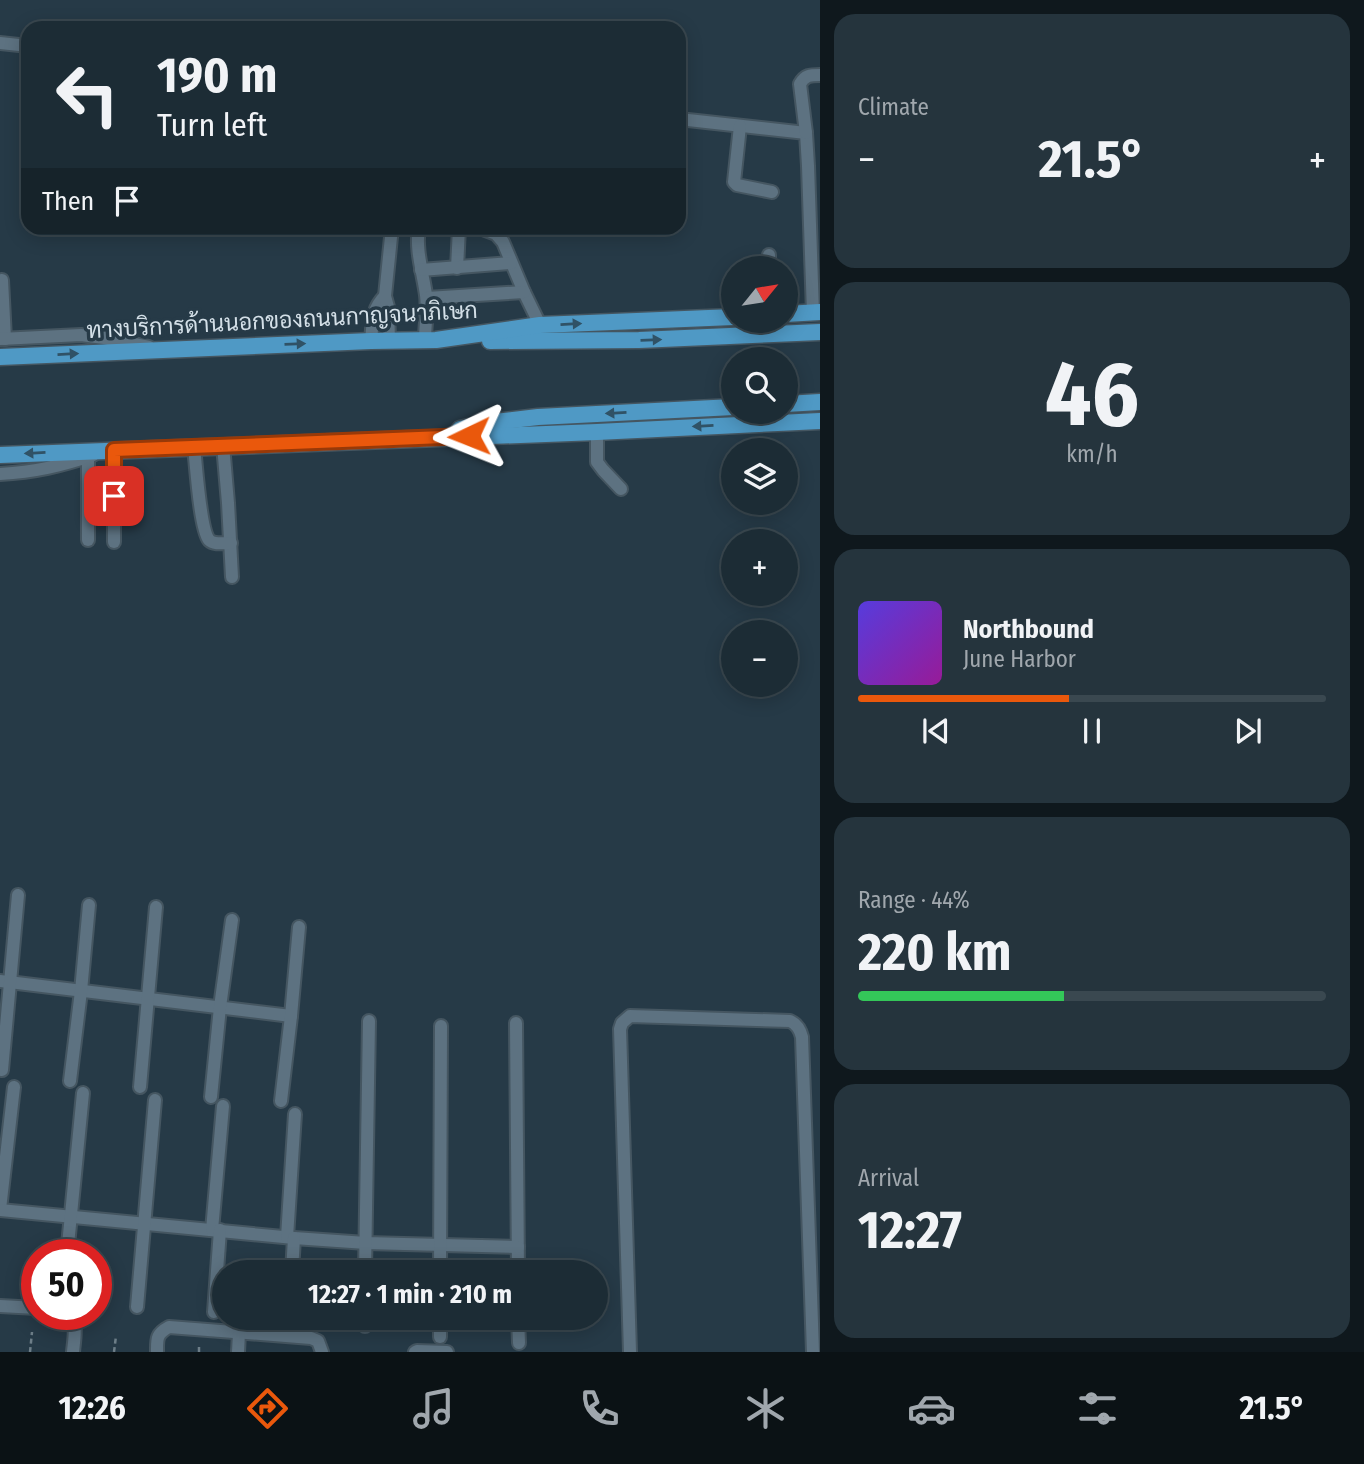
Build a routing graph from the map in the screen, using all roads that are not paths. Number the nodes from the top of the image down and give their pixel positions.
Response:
1 (0, 43) edge
2 (21, 45) edge
3 (820, 75) edge
4 (686, 120) edge
5 (740, 127) junction
6 (806, 133) junction
7 (772, 192) dead end
8 (391, 235) edge
9 (418, 235) edge
10 (459, 235) edge
11 (497, 235) edge
12 (511, 263) junction
13 (457, 268) junction
14 (421, 270) junction
15 (2, 280) dead end
16 (524, 292) junction
17 (385, 296) junction
18 (426, 298) junction
19 (816, 312) edge
20 (798, 313) edge
21 (721, 317) edge
22 (540, 325) junction
23 (820, 332) edge
24 (3, 339) edge
25 (431, 340) junction
26 (371, 341) junction
27 (389, 341) junction
28 (160, 349) junction
29 (0, 357) edge
30 (820, 402) edge
31 (798, 403) edge
32 (721, 408) edge
33 (820, 421) edge
34 (597, 432) junction
35 (417, 438) junction
36 (223, 445) junction
37 (194, 447) junction
38 (110, 450) junction
39 (0, 455) edge
40 (88, 456) junction
41 (0, 474) edge
42 (621, 489) dead end
43 (88, 541) dead end
44 (114, 542) dead end
45 (231, 542) junction
46 (232, 577) dead end
47 (18, 895) dead end
48 (89, 905) dead end
49 (156, 907) dead end
50 (232, 920) dead end
51 (299, 927) dead end
52 (4, 982) edge
53 (81, 991) junction
54 (149, 999) junction
55 (220, 1007) junction
56 (291, 1016) junction
57 (369, 1021) dead end
58 (516, 1023) dead end
59 (441, 1027) dead end
60 (2, 1070) edge
61 (70, 1081) dead end
62 (14, 1087) dead end
63 (140, 1087) dead end
64 (83, 1093) dead end
65 (211, 1097) dead end
66 (155, 1100) dead end
67 (281, 1101) dead end
68 (223, 1106) dead end
69 (295, 1114) dead end
70 (0, 1209) edge
71 (71, 1217) junction
72 (143, 1224) junction
73 (216, 1230) junction
74 (290, 1238) junction
75 (69, 1239) edge
76 (366, 1242) junction
77 (440, 1245) junction
78 (518, 1247) junction
79 (215, 1260) edge
80 (291, 1260) edge
81 (365, 1260) edge
82 (440, 1260) edge
83 (518, 1260) edge
84 (0, 1306) edge
85 (21, 1307) edge
86 (137, 1307) dead end
87 (75, 1330) edge
88 (440, 1330) edge
89 (518, 1330) edge
90 (239, 1333) junction
91 (440, 1337) dead end
92 (519, 1343) dead end
93 (73, 1352) edge
94 (157, 1352) edge
95 (238, 1352) edge
96 (322, 1352) edge
97 (415, 1352) edge
98 (447, 1352) edge
99 (630, 1352) edge
100 (813, 1352) edge

1 - 2 street
3 - 6 street
4 - 5 street
5 - 6 street
5 - 7 street
6 - 19 street
8 - 17 street
9 - 14 street
10 - 13 street
11 - 12 street
12 - 13 street
12 - 16 street
13 - 14 street
14 - 18 street
15 - 24 street
16 - 18 street
16 - 22 street
17 - 26 street
17 - 27 street
18 - 25 street
19 - 20 main road
22 -> 21 main road, ทางบริการด้านนอกของถนนกาญจนาภิเษก
22 - 25 main road, ทางบริการด้านนอกของถนนกาญจนาภิเษก
25 -> 23 main road
24 - 28 street
25 - 27 main road, ทางบริการด้านนอกของถนนกาญจนาภิเษก
26 - 27 main road, ทางบริการด้านนอกของถนนกาญจนาภิเษก
28 -> 26 main road, ทางบริการด้านนอกของถนนกาญจนาภิเษก
29 -> 28 main road, ทางบริการด้านนอกของถนนกาญจนาภิเษก
30 - 31 main road
32 -> 35 main road
33 -> 34 main road
34 - 35 main road
34 - 42 street
35 - 36 main road
36 - 37 main road
36 - 45 street
37 - 38 main road
37 - 45 street
38 -> 39 main road
38 - 40 street
38 - 44 street
40 - 41 street
40 - 43 street
45 - 46 street
47 - 52 street
48 - 53 street
49 - 54 street
50 - 55 street
51 - 56 street
52 - 53 street
52 - 60 street
53 - 54 street
53 - 61 street
54 - 55 street
54 - 63 street
55 - 56 street
55 - 65 street
56 - 67 street
57 - 76 street
58 - 78 street
59 - 77 street
62 - 70 street
64 - 71 street
66 - 72 street
68 - 73 street
69 - 74 street
70 - 71 street
71 - 72 street
71 - 75 street
72 - 73 street
72 - 86 street
73 - 74 street
73 - 79 street
74 - 76 street
74 - 80 street
76 - 77 street
76 - 81 street
77 - 78 street
77 - 82 street
78 - 83 street
84 - 85 street
87 - 93 street
88 - 91 street
89 - 92 street
90 - 94 street
90 - 95 street
90 - 96 street
97 - 98 street
99 - 100 street

